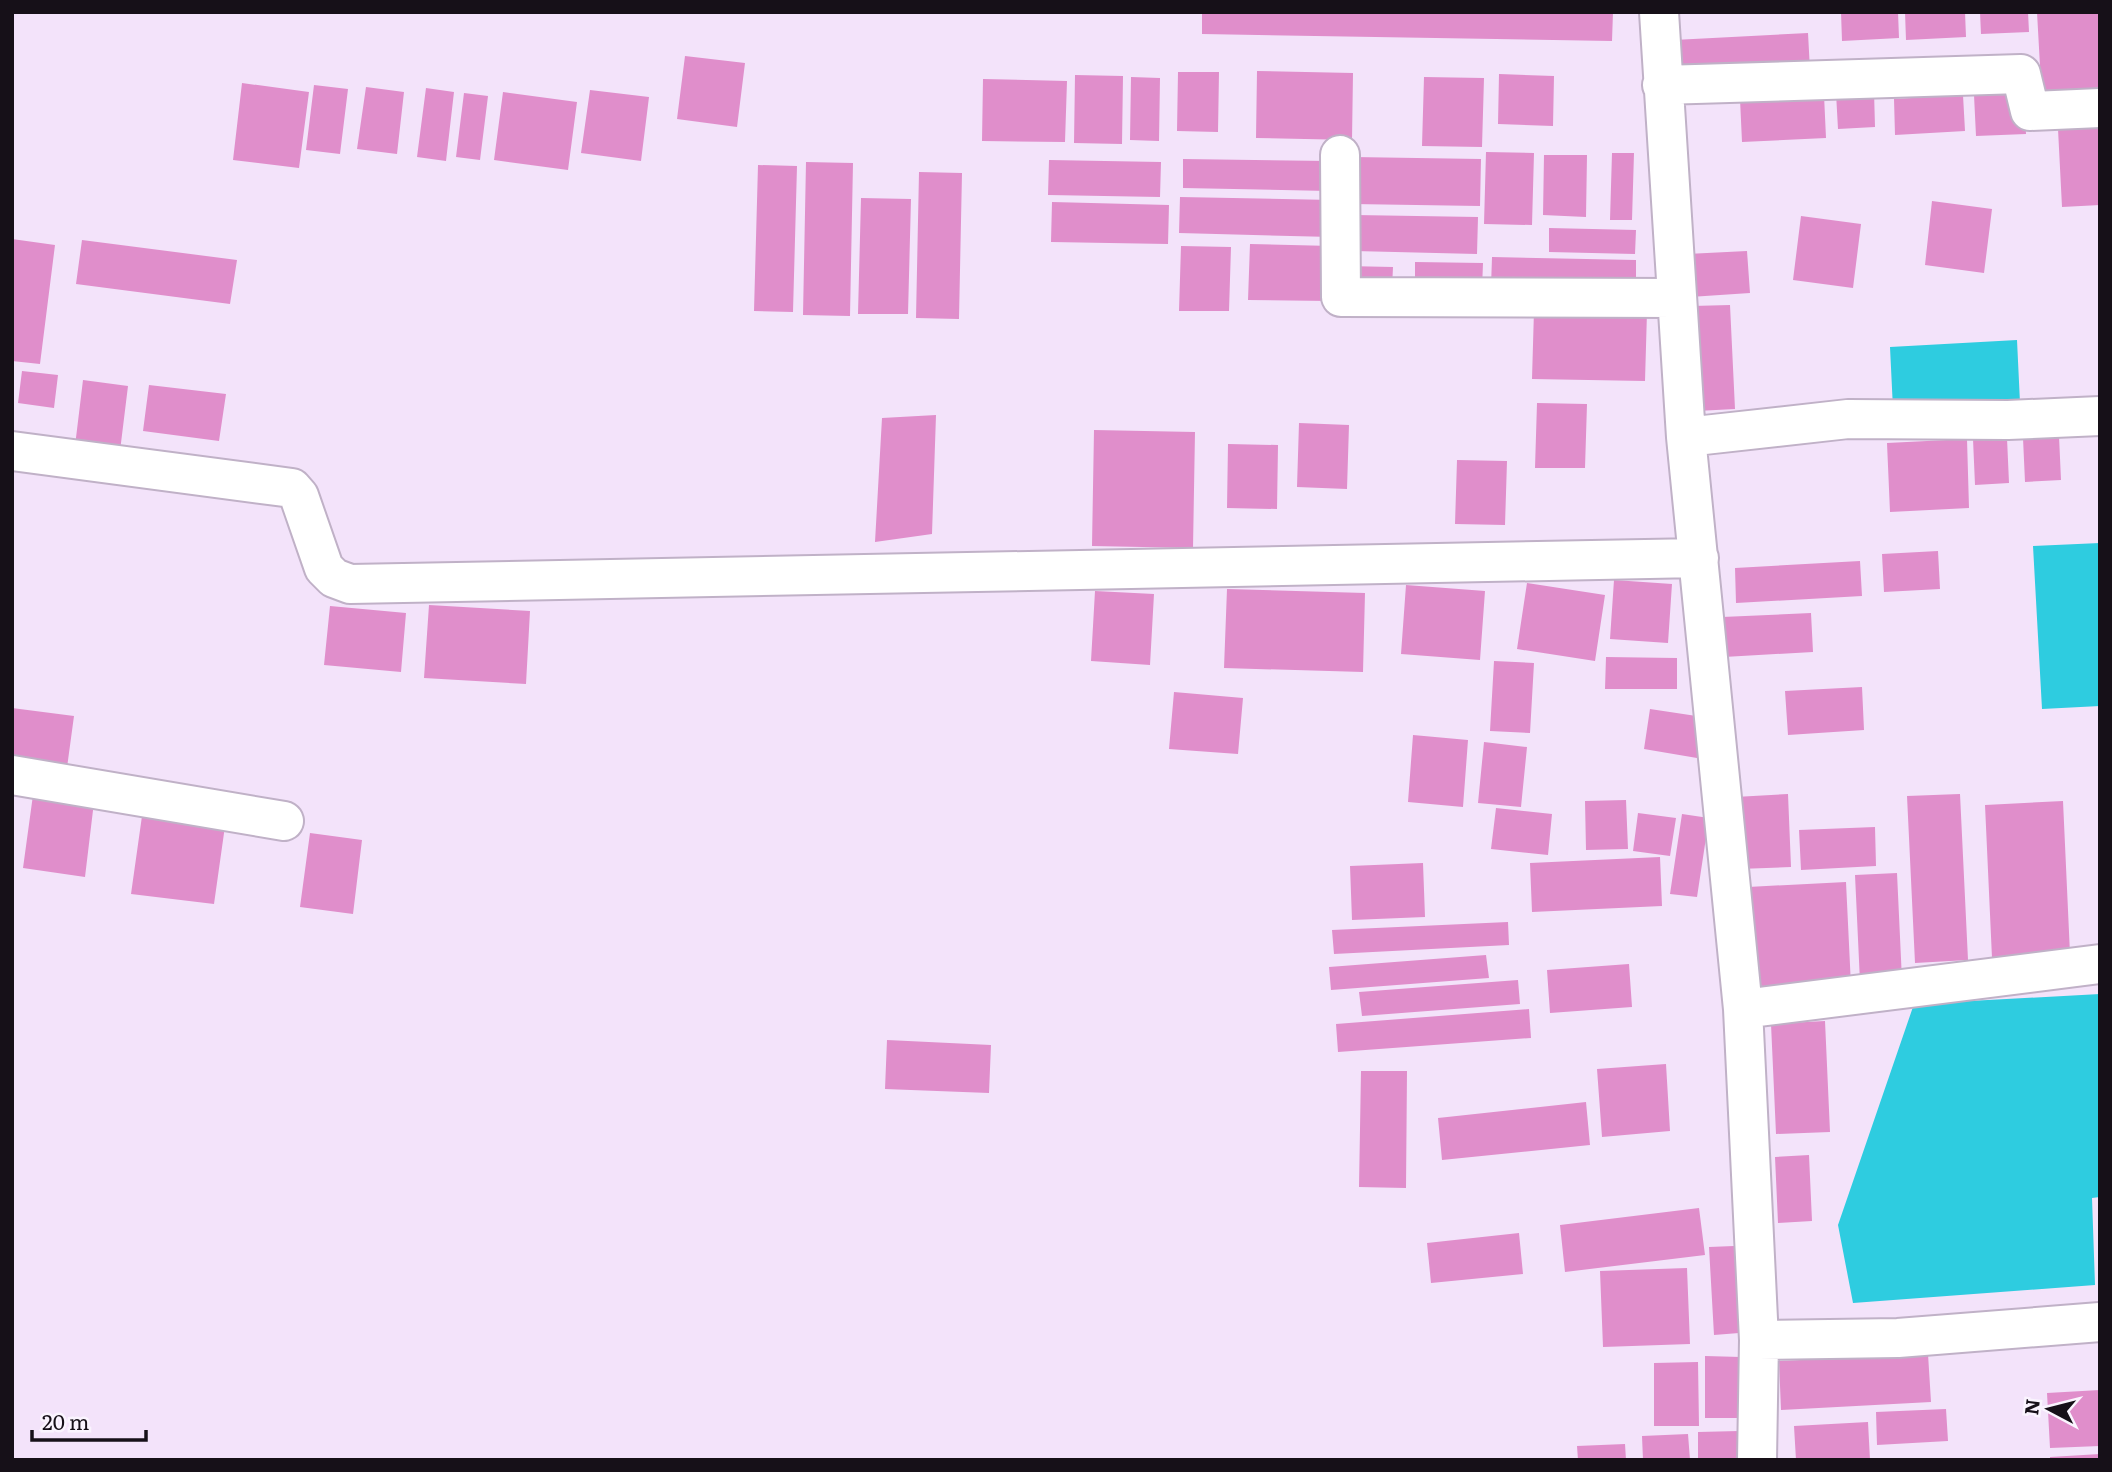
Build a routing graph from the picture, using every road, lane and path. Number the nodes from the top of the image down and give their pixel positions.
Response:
1 (1659, 12) edge
2 (1662, 85) junction
3 (2100, 108) edge
4 (1340, 155) dead end
5 (1677, 299) junction
6 (2100, 416) edge
7 (1686, 437) junction
8 (12, 450) edge
9 (1699, 558) junction
10 (12, 775) edge
11 (284, 821) dead end
12 (2100, 964) edge
13 (1743, 1009) junction
14 (2100, 1322) edge
15 (1759, 1340) junction
16 (1757, 1460) edge

1 - 2 street
2 - 3 street
2 - 5 street
4 - 5 street
5 - 7 street
6 - 7 street
7 - 9 street
8 - 9 street
9 - 13 street
10 - 11 street
12 - 13 street
13 - 15 street
14 - 15 street
15 - 16 street

